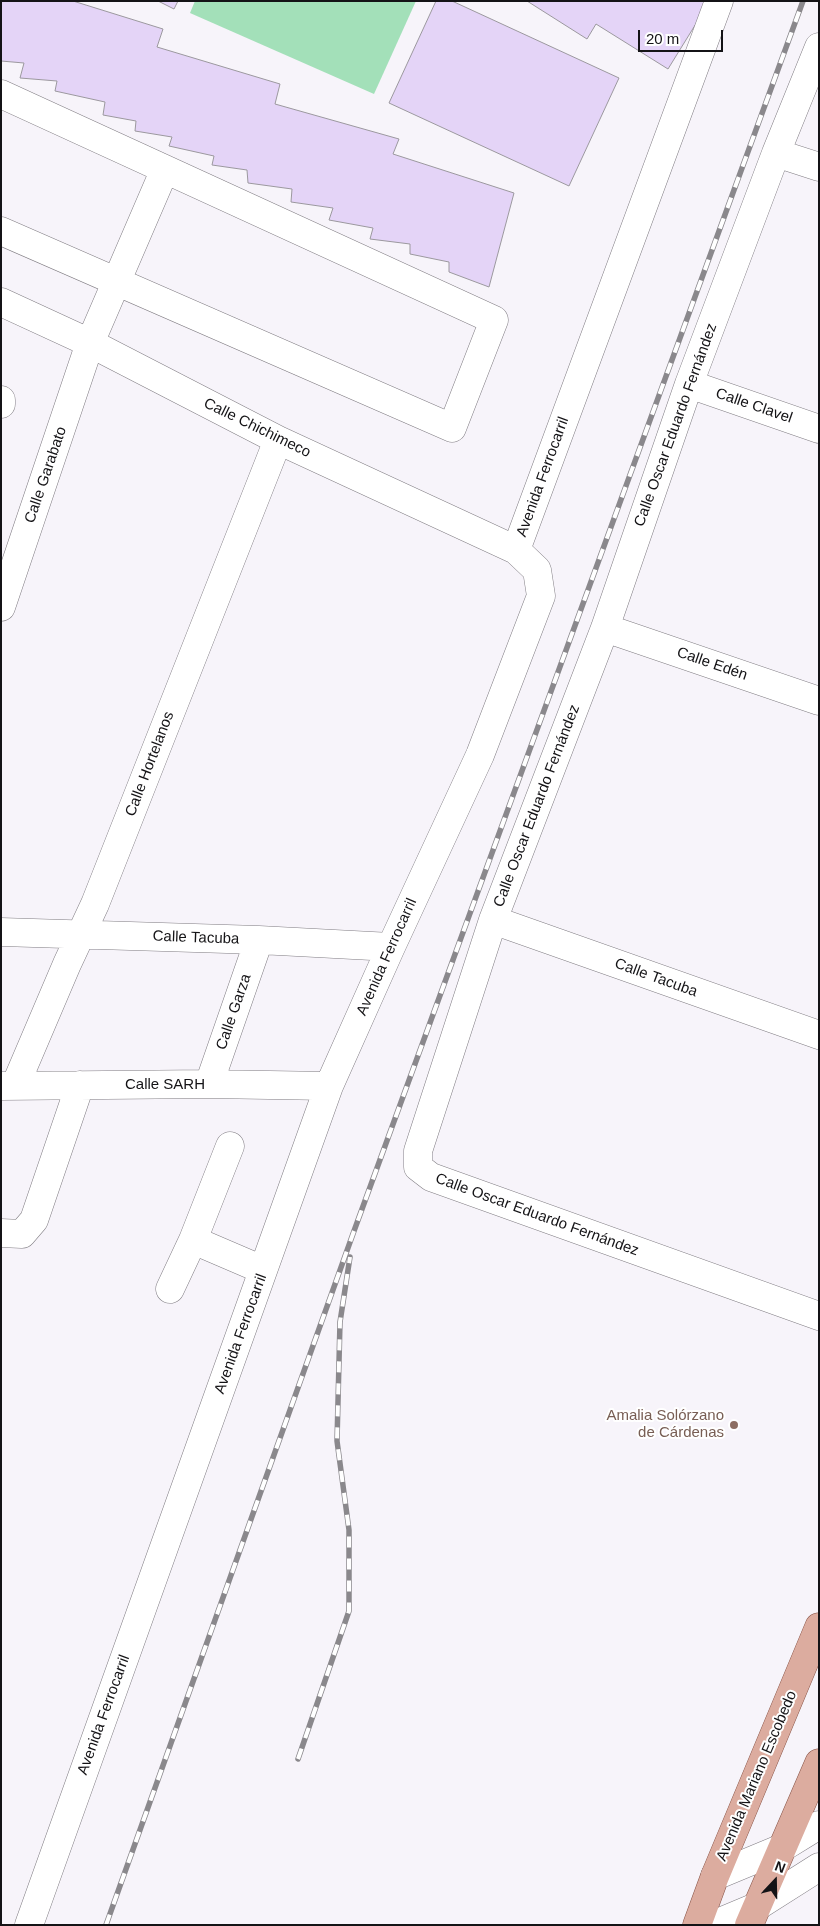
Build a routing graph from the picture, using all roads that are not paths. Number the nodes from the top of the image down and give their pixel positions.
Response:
1 (719, 1) edge
2 (819, 47) edge
3 (1, 94) edge
4 (776, 154) junction
5 (819, 167) edge
6 (165, 169) junction
7 (1, 231) edge
8 (116, 281) junction
9 (1, 302) edge
10 (90, 343) junction
11 (690, 384) junction
12 (819, 429) edge
13 (278, 440) junction
14 (516, 550) junction
15 (1, 607) edge
16 (604, 628) junction
17 (819, 701) edge
18 (493, 920) junction
19 (1, 932) edge
20 (81, 934) junction
21 (259, 940) junction
22 (391, 947) junction
23 (819, 1035) edge
24 (209, 1084) junction
25 (80, 1085) junction
26 (8, 1086) edge
27 (329, 1086) junction
28 (230, 1146) dead end
29 (1, 1233) edge
30 (194, 1240) junction
31 (263, 1270) junction
32 (170, 1290) dead end
33 (819, 1316) edge
34 (819, 1627) edge
35 (819, 1764) edge
36 (819, 1825) edge
37 (780, 1849) junction
38 (819, 1867) edge
39 (715, 1876) junction
40 (752, 1916) edge
41 (29, 1925) edge
42 (697, 1925) edge
43 (713, 1925) edge

1 - 14 street, Avenida Ferrocarril
2 - 4 street, Calle Oscar Eduardo Fernández
3 - 6 street
4 - 5 street
4 - 11 street, Calle Oscar Eduardo Fernández
6 - 8 street, Calle Garabato
6 - 8 street
7 - 8 street
8 - 10 street, Calle Garabato
9 - 10 street, Calle Chichimeco
10 - 13 street, Calle Chichimeco
10 - 15 street, Calle Garabato
11 - 12 street, Calle Clavel
11 - 16 street, Calle Oscar Eduardo Fernández
13 - 14 street, Calle Chichimeco
13 - 20 street, Calle Hortelanos
14 - 22 street, Avenida Ferrocarril
16 - 17 street, Calle Edén
16 - 18 street, Calle Oscar Eduardo Fernández
18 - 23 street, Calle Tacuba
18 - 33 street, Calle Oscar Eduardo Fernández
19 - 20 street, Calle Tacuba
20 - 21 street, Calle Tacuba
20 - 26 street, Calle Hortelanos
21 - 22 street, Calle Tacuba
21 - 24 street, Calle Garza
22 - 27 street, Avenida Ferrocarril
24 - 25 street, Calle SARH
24 - 27 street, Calle SARH
25 - 26 street, Calle SARH
25 - 29 street
27 - 31 street, Avenida Ferrocarril
28 - 30 street
30 - 31 street
30 - 32 street
31 - 41 street, Avenida Ferrocarril
34 - 39 main road, Avenida Mariano Escobedo
35 - 37 main road
36 - 37 street
37 - 39 street
37 - 40 main road
38 - 40 street
39 - 42 main road, Avenida Mariano Escobedo
40 - 43 street

